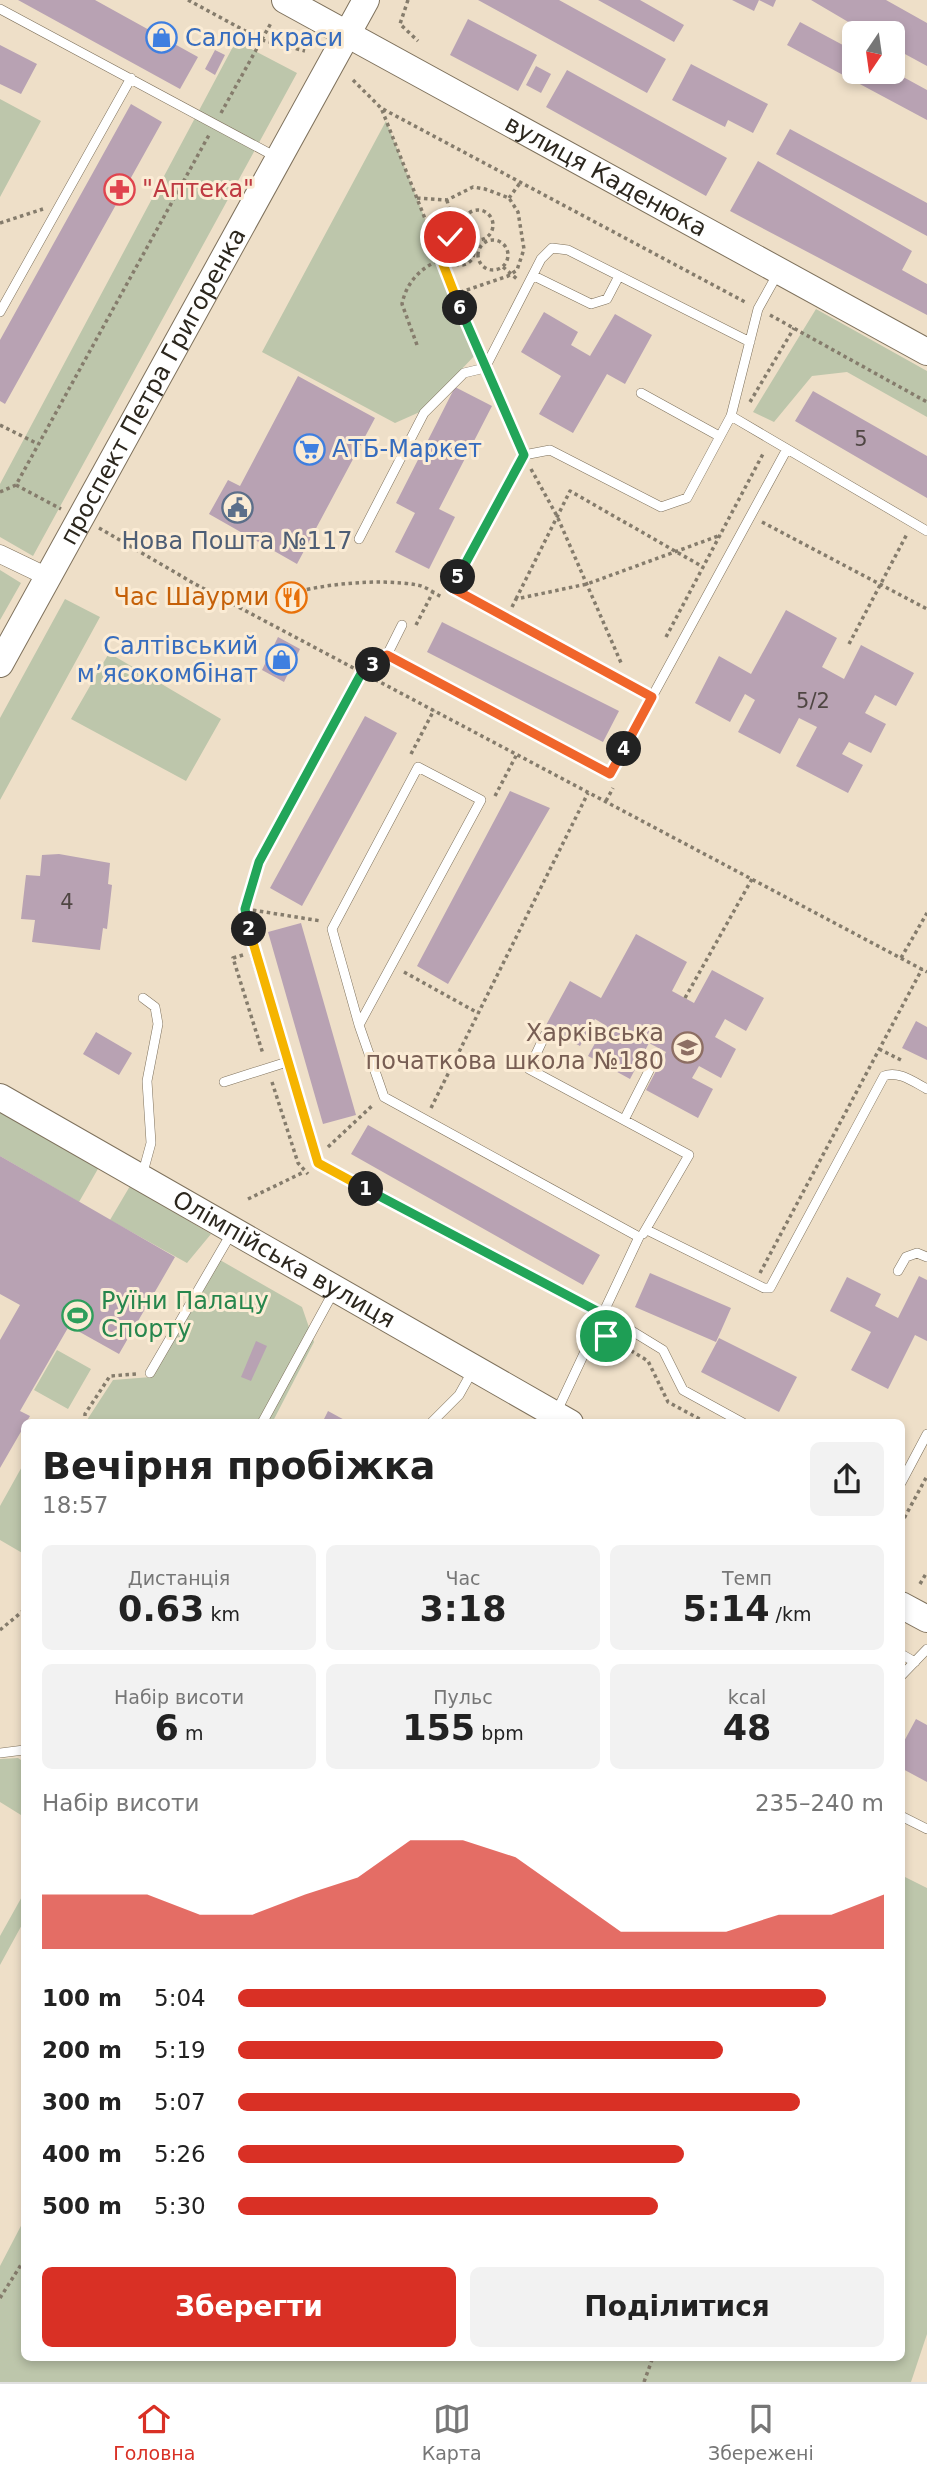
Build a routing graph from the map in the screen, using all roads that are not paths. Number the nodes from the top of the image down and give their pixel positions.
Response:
1 (285, 0) edge
2 (366, 0) edge
3 (0, 9) edge
4 (347, 33) junction
5 (131, 78) junction
6 (279, 159) junction
7 (779, 272) junction
8 (534, 276) junction
9 (619, 276) junction
10 (0, 312) edge
11 (750, 342) junction
12 (927, 352) edge
13 (641, 393) dead end
14 (731, 416) junction
15 (719, 436) junction
16 (788, 449) junction
17 (927, 531) edge
18 (359, 540) dead end
19 (0, 554) edge
20 (50, 578) junction
21 (402, 625) dead end
22 (1, 661) edge
23 (652, 697) junction
24 (254, 952) road end
25 (143, 998) dead end
26 (359, 1025) junction
27 (545, 1035) dead end
28 (656, 1057) dead end
29 (287, 1062) junction
30 (224, 1082) dead end
31 (927, 1089) edge
32 (0, 1097) edge
33 (624, 1120) junction
34 (141, 1178) junction
35 (233, 1230) junction
36 (643, 1234) junction
37 (927, 1257) edge
38 (898, 1271) dead end
39 (335, 1289) junction
40 (604, 1314) junction
41 (474, 1368) junction
42 (150, 1373) road end
43 (264, 1419) edge
44 (435, 1419) edge
45 (562, 1419) edge
46 (736, 1419) edge
47 (927, 1434) edge
48 (905, 1475) edge
49 (905, 1607) edge
50 (927, 1619) edge
51 (927, 1649) edge
52 (905, 1656) edge
53 (915, 1662) junction
54 (905, 1672) edge
55 (21, 1750) edge
56 (0, 1754) edge
57 (905, 1818) edge
58 (927, 1829) edge

1 - 4 street, вулиця Каденюка
2 - 4 street, проспект Петра Григоренка
3 - 5 lane
4 - 6 street, проспект Петра Григоренка
4 - 7 street, вулиця Каденюка
5 - 6 lane
5 - 10 lane
6 - 20 street, проспект Петра Григоренка
7 - 11 lane
7 - 12 street, вулиця Каденюка
8 - 9 lane
8 - 9 lane
8 - 18 lane
9 - 11 lane
11 - 14 lane
13 - 15 lane
14 - 15 lane
14 - 16 lane
15 - 23 lane
16 - 17 lane
16 - 23 lane
19 - 20 street
20 - 22 street, проспект Петра Григоренка
21 - 23 lane
24 - 29 lane
25 - 34 lane
26 - 26 lane
26 - 36 lane
27 - 33 lane
28 - 33 lane
29 - 30 lane
29 - 40 lane
31 - 36 lane
32 - 34 street, Олімпійська вулиця
33 - 36 lane
34 - 35 street, Олімпійська вулиця
35 - 39 street, Олімпійська вулиця
35 - 42 lane
36 - 40 lane
37 - 38 lane
39 - 41 street, Олімпійська вулиця
39 - 43 lane
40 - 45 lane
40 - 46 lane
41 - 44 lane
41 - 45 street, Олімпійська вулиця
47 - 48 lane
49 - 50 street
51 - 53 lane
52 - 53 lane
53 - 54 lane
55 - 56 lane
57 - 58 lane

